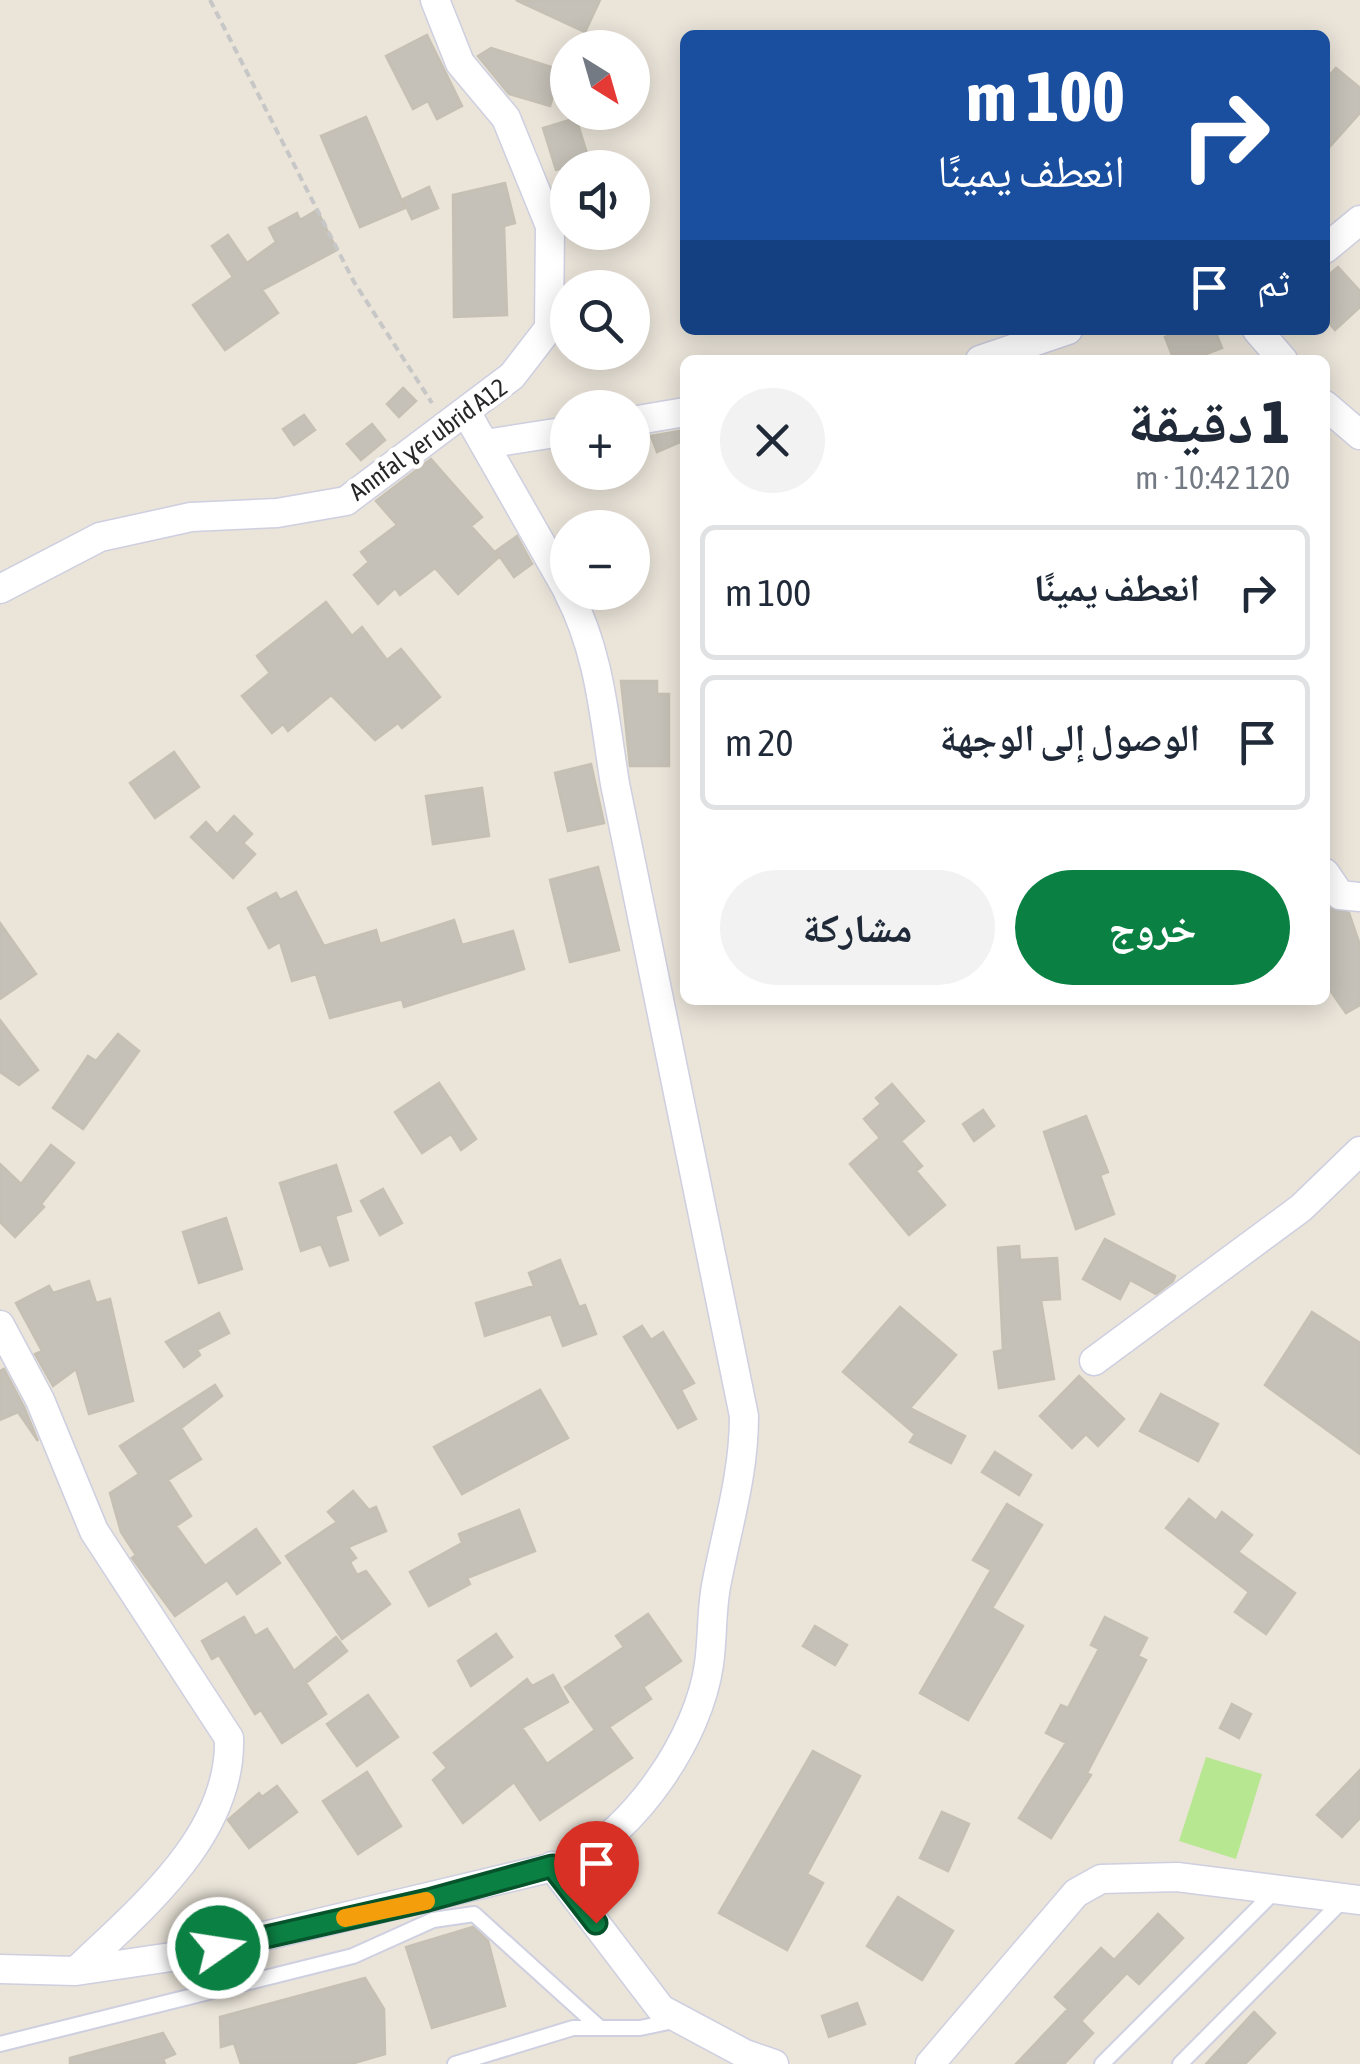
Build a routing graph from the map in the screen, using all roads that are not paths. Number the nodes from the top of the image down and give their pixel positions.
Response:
1 (435, 0) edge
2 (1360, 220) edge
3 (1330, 245) edge
4 (1054, 335) edge
5 (1261, 335) edge
6 (997, 355) edge
7 (1279, 355) edge
8 (1330, 409) edge
9 (466, 412) junction
10 (680, 413) edge
11 (650, 417) edge
12 (550, 434) edge
13 (1360, 436) edge
14 (485, 444) junction
15 (550, 560) edge
16 (0, 589) edge
17 (576, 610) edge
18 (1330, 880) edge
19 (1360, 897) edge
20 (1360, 1151) edge
21 (0, 1326) edge
22 (1094, 1361) dead end
23 (552, 1866) junction
24 (1277, 1890) junction
25 (1352, 1899) edge
26 (0, 1969) edge
27 (76, 1971) junction
28 (680, 2020) junction
29 (600, 2028) junction
30 (0, 2044) edge
31 (455, 2064) edge
32 (774, 2064) edge
33 (930, 2064) edge
34 (1102, 2064) edge
35 (1180, 2064) edge

1 - 9 street, Annfal ɣer ubrid A12
2 - 3 street
4 - 6 street
5 - 7 street
8 - 13 street
9 - 14 street
9 - 16 street, Annfal ɣer ubrid A12
10 - 11 street
12 - 14 street
14 - 15 street
17 - 23 street
18 - 19 street
20 - 22 street
21 - 27 street
23 - 27 street
23 - 28 street
24 - 25 street
24 - 33 street
24 - 34 lane
25 - 35 lane
26 - 27 street
28 - 29 lane
28 - 32 street
29 - 30 lane
29 - 31 lane

